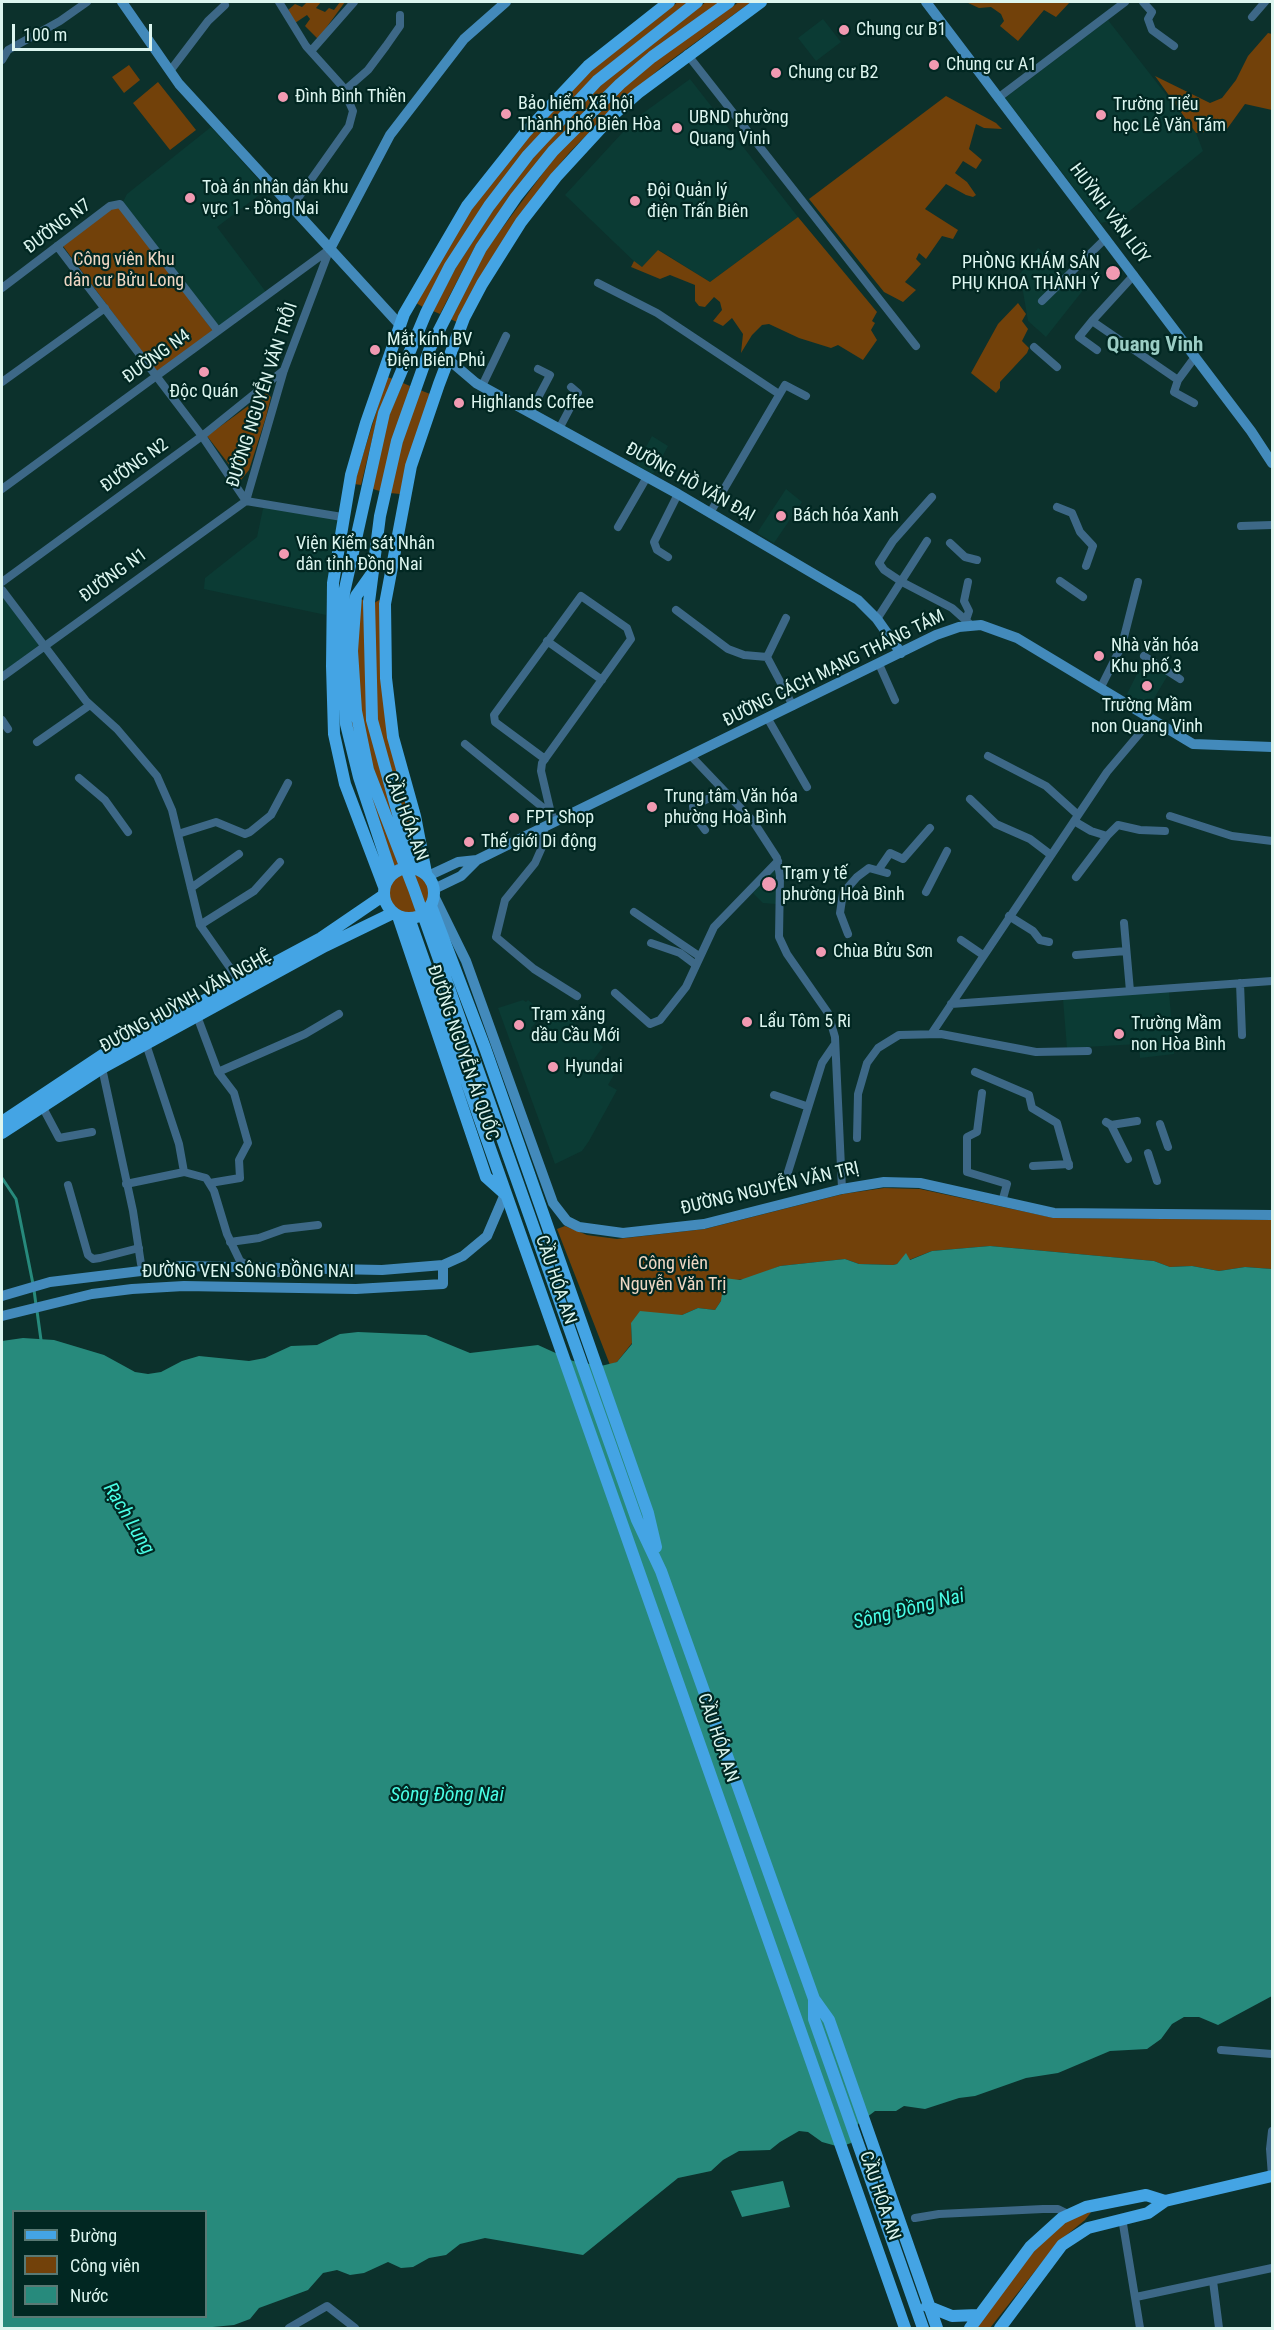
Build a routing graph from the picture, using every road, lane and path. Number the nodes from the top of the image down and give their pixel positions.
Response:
1 (87, 2) edge
2 (122, 2) edge
3 (279, 2) edge
4 (354, 2) edge
5 (506, 2) edge
6 (669, 2) edge
7 (697, 2) edge
8 (729, 2) edge
9 (761, 2) edge
10 (926, 2) edge
11 (1125, 2) edge
12 (1143, 2) edge
13 (1265, 2) edge
14 (225, 5) dead end
15 (400, 15) dead end
16 (1252, 17) dead end
17 (1174, 46) dead end
18 (311, 51) junction
19 (687, 54) junction
20 (2, 60) edge
21 (170, 71) junction
22 (344, 91) junction
23 (998, 98) junction
24 (291, 208) junction
25 (1106, 238) junction
26 (57, 246) junction
27 (330, 249) junction
28 (1134, 275) junction
29 (598, 283) dead end
30 (2, 288) edge
31 (1042, 301) dead end
32 (105, 308) junction
33 (1092, 321) junction
34 (400, 325) junction
35 (218, 331) junction
36 (506, 336) dead end
37 (414, 338) junction
38 (916, 346) dead end
39 (1034, 347) dead end
40 (430, 348) junction
41 (1096, 350) dead end
42 (1195, 357) junction
43 (449, 360) junction
44 (1057, 367) dead end
45 (538, 369) dead end
46 (284, 370) junction
47 (156, 376) junction
48 (1178, 380) junction
49 (2, 382) edge
50 (482, 386) junction
51 (571, 387) dead end
52 (779, 394) junction
53 (806, 396) dead end
54 (1194, 403) dead end
55 (530, 413) junction
56 (559, 429) junction
57 (201, 436) junction
58 (1272, 464) edge
59 (647, 477) junction
60 (2, 489) edge
61 (678, 494) junction
62 (932, 497) dead end
63 (246, 501) junction
64 (1056, 507) dead end
65 (710, 513) junction
66 (360, 516) junction
67 (381, 516) junction
68 (400, 516) junction
69 (342, 517) junction
70 (1272, 525) edge
71 (1241, 526) dead end
72 (618, 527) dead end
73 (927, 542) dead end
74 (950, 543) dead end
75 (668, 557) dead end
76 (977, 560) dead end
77 (1086, 566) dead end
78 (373, 572) junction
79 (1060, 581) dead end
80 (2, 582) edge
81 (902, 582) junction
82 (968, 582) dead end
83 (1138, 582) dead end
84 (2, 590) edge
85 (344, 594) junction
86 (1083, 597) dead end
87 (676, 610) dead end
88 (786, 618) dead end
89 (877, 619) junction
90 (969, 622) junction
91 (547, 641) junction
92 (43, 646) junction
93 (901, 653) junction
94 (1144, 656) dead end
95 (767, 657) junction
96 (879, 664) junction
97 (2, 677) edge
98 (1180, 679) dead end
99 (602, 680) junction
100 (1101, 687) junction
101 (895, 700) dead end
102 (90, 705) junction
103 (793, 706) junction
104 (768, 719) junction
105 (2, 720) edge
106 (1151, 720) junction
107 (8, 729) dead end
108 (37, 742) dead end
109 (465, 744) dead end
110 (1272, 747) edge
111 (691, 756) junction
112 (988, 756) dead end
113 (545, 759) junction
114 (79, 778) dead end
115 (288, 783) dead end
116 (807, 787) dead end
117 (724, 791) junction
118 (970, 798) dead end
119 (1170, 816) dead end
120 (1076, 818) junction
121 (550, 821) junction
122 (930, 828) dead end
123 (705, 830) dead end
124 (1165, 831) dead end
125 (128, 832) dead end
126 (178, 834) junction
127 (1107, 836) junction
128 (1272, 842) edge
129 (947, 851) dead end
130 (239, 854) dead end
131 (1051, 855) junction
132 (477, 860) junction
133 (778, 861) junction
134 (280, 862) dead end
135 (413, 868) junction
136 (391, 874) junction
137 (427, 875) junction
138 (1076, 878) dead end
139 (191, 888) junction
140 (384, 891) junction
141 (926, 892) dead end
142 (433, 897) junction
143 (634, 912) dead end
144 (400, 916) junction
145 (1009, 916) junction
146 (1124, 923) dead end
147 (200, 925) junction
148 (848, 934) dead end
149 (961, 940) dead end
150 (1049, 942) dead end
151 (651, 943) dead end
152 (446, 947) junction
153 (461, 949) junction
154 (1126, 951) junction
155 (983, 955) junction
156 (1076, 955) dead end
157 (698, 961) junction
158 (459, 981) junction
159 (1272, 981) edge
160 (240, 982) junction
161 (1240, 983) junction
162 (435, 991) junction
163 (1130, 991) junction
164 (615, 993) dead end
165 (578, 996) dead end
166 (951, 1004) junction
167 (339, 1014) dead end
168 (197, 1016) junction
169 (932, 1033) junction
170 (1242, 1035) dead end
171 (146, 1044) junction
172 (836, 1044) junction
173 (485, 1048) joint
174 (1088, 1051) dead end
175 (102, 1068) junction
176 (218, 1072) junction
177 (975, 1072) dead end
178 (982, 1093) dead end
179 (774, 1095) dead end
180 (42, 1106) junction
181 (806, 1106) junction
182 (1137, 1121) dead end
183 (2, 1122) edge
184 (1160, 1124) dead end
185 (92, 1132) dead end
186 (2, 1133) edge
187 (857, 1138) dead end
188 (1168, 1147) dead end
189 (1148, 1153) dead end
190 (1128, 1159) dead end
191 (1033, 1166) dead end
192 (184, 1172) junction
193 (788, 1172) dead end
194 (1157, 1181) dead end
195 (210, 1183) junction
196 (126, 1184) junction
197 (68, 1185) dead end
198 (842, 1189) junction
199 (506, 1196) junction
200 (1002, 1202) junction
201 (1272, 1215) edge
202 (318, 1225) dead end
203 (230, 1242) junction
204 (139, 1248) junction
205 (443, 1265) junction
206 (186, 1266) junction
207 (246, 1267) junction
208 (302, 1272) dead end
209 (2, 1296) edge
210 (2, 1316) edge
211 (661, 1571) junction
212 (814, 1999) junction
213 (1221, 2050) dead end
214 (1272, 2054) edge
215 (1272, 2131) edge
216 (1272, 2176) edge
217 (1165, 2201) junction
218 (1068, 2214) junction
219 (915, 2218) dead end
220 (1122, 2218) junction
221 (1272, 2268) edge
222 (1213, 2281) junction
223 (1136, 2297) junction
224 (926, 2303) junction
225 (978, 2315) junction
226 (289, 2328) edge
227 (355, 2328) edge
228 (905, 2328) edge
229 (923, 2328) edge
230 (936, 2328) edge
231 (970, 2328) edge
232 (1000, 2328) edge
233 (1140, 2328) edge
234 (1220, 2328) edge

1 - 20 street
2 - 21 street
3 - 18 street
4 - 18 street
5 - 27 street, ĐƯỜNG NGUYỄN VĂN TRỖI
6 - 34 main road
7 - 37 main road
8 - 40 main road
9 - 19 main road
10 - 23 street, HUỲNH VĂN LŨY
11 - 23 street
12 - 17 street
13 - 16 street
14 - 21 street
15 - 22 street
18 - 22 street
19 - 38 street
19 - 43 main road
21 - 24 street
22 - 24 street
23 - 25 street, HUỲNH VĂN LŨY
24 - 27 street
25 - 28 street, HUỲNH VĂN LŨY
25 - 31 street
26 - 30 street, ĐƯỜNG N7
26 - 32 street
26 - 35 street, ĐƯỜNG N7
27 - 34 street
27 - 35 street, ĐƯỜNG N4
27 - 46 street, ĐƯỜNG NGUYỄN VĂN TRỖI
28 - 33 street
28 - 42 street, HUỲNH VĂN LŨY
29 - 52 street
32 - 47 street
32 - 49 street
33 - 41 street
33 - 48 street
34 - 37 main road
34 - 69 main road
35 - 47 street, ĐƯỜNG N4
36 - 50 street
37 - 40 main road
37 - 66 main road
39 - 44 street
40 - 43 main road
40 - 67 main road
42 - 48 street
42 - 58 street, HUỲNH VĂN LŨY
43 - 50 street, ĐƯỜNG HỒ VĂN ĐẠI
43 - 68 main road
45 - 55 street
46 - 57 street, ĐƯỜNG N2
46 - 63 street, ĐƯỜNG NGUYỄN VĂN TRỖI
47 - 57 street
47 - 60 street, ĐƯỜNG N4
48 - 54 street
50 - 55 street, ĐƯỜNG HỒ VĂN ĐẠI
51 - 56 street
52 - 53 street
52 - 65 street
55 - 56 street, ĐƯỜNG HỒ VĂN ĐẠI
56 - 59 street, ĐƯỜNG HỒ VĂN ĐẠI
57 - 63 street
57 - 80 street, ĐƯỜNG N2
59 - 61 street, ĐƯỜNG HỒ VĂN ĐẠI
59 - 72 street
61 - 65 street, ĐƯỜNG HỒ VĂN ĐẠI
61 - 75 street
62 - 81 street
63 - 69 street
63 - 92 street, ĐƯỜNG N1
64 - 77 street
65 - 89 street, ĐƯỜNG HỒ VĂN ĐẠI
66 - 69 main road
66 - 85 main road
67 - 68 main road
67 - 78 main road
68 - 137 main road
69 - 85 main road
70 - 71 street
73 - 81 street
74 - 76 street
78 - 85 main road
78 - 135 main road
79 - 86 street
81 - 89 street
81 - 90 street
82 - 90 street
83 - 100 street
84 - 92 street
85 - 136 main road
85 - 140 main road
85 - 211 main road, CẦU HÓA AN
87 - 95 street
88 - 95 street
89 - 93 street, ĐƯỜNG HỒ VĂN ĐẠI
90 - 93 street, ĐƯỜNG CÁCH MẠNG THÁNG TÁM
90 - 100 street, ĐƯỜNG CÁCH MẠNG THÁNG TÁM
91 - 99 street
91 - 99 street
91 - 113 street
92 - 97 street, ĐƯỜNG N1
92 - 102 street
93 - 96 street, ĐƯỜNG CÁCH MẠNG THÁNG TÁM
94 - 98 street
95 - 103 street
96 - 101 street
96 - 103 street, ĐƯỜNG CÁCH MẠNG THÁNG TÁM
99 - 113 street
100 - 106 street, ĐƯỜNG CÁCH MẠNG THÁNG TÁM
102 - 108 street
102 - 126 street
103 - 104 street, ĐƯỜNG CÁCH MẠNG THÁNG TÁM
104 - 111 street, ĐƯỜNG CÁCH MẠNG THÁNG TÁM
104 - 116 street
105 - 107 street
106 - 110 street, ĐƯỜNG CÁCH MẠNG THÁNG TÁM
106 - 120 street
109 - 121 street
111 - 117 street
111 - 121 street, ĐƯỜNG CÁCH MẠNG THÁNG TÁM
112 - 120 street
113 - 121 street
114 - 125 street
115 - 126 street
117 - 123 street
117 - 133 street
118 - 131 street
119 - 128 street
120 - 127 street
120 - 131 street
121 - 132 street, ĐƯỜNG CÁCH MẠNG THÁNG TÁM
121 - 165 street
122 - 148 street
124 - 127 street
126 - 139 street
127 - 138 street
129 - 141 street
130 - 139 street
131 - 145 street
132 - 137 street, ĐƯỜNG CÁCH MẠNG THÁNG TÁM
132 - 142 street, ĐƯỜNG CÁCH MẠNG THÁNG TÁM
133 - 157 street
133 - 172 street
134 - 147 street
135 - 136 main road
135 - 137 main road
136 - 140 main road
137 - 142 main road
139 - 147 street
140 - 144 main road
140 - 160 main road, ĐƯỜNG HUỲNH VĂN NGHỆ
142 - 144 main road
142 - 152 main road, ĐƯỜNG NGUYỄN ÁI QUỐC
142 - 153 street, ĐƯỜNG NGUYỄN VĂN TRỊ
143 - 157 street
144 - 162 main road, ĐƯỜNG NGUYỄN ÁI QUỐC
144 - 168 main road, ĐƯỜNG HUỲNH VĂN NGHỆ
144 - 199 main road, ĐƯỜNG NGUYỄN ÁI QUỐC
145 - 150 street
145 - 155 street
146 - 154 street
147 - 160 street
149 - 155 street
151 - 157 street
152 - 153 street
152 - 158 main road, ĐƯỜNG NGUYỄN ÁI QUỐC
153 - 198 street, ĐƯỜNG NGUYỄN VĂN TRỊ
154 - 156 street
154 - 163 street
155 - 166 street
157 - 164 street
158 - 162 main road
158 - 173 main road, ĐƯỜNG NGUYỄN ÁI QUỐC
159 - 161 street
160 - 183 main road, ĐƯỜNG HUỲNH VĂN NGHỆ
161 - 163 street
161 - 170 street
162 - 199 main road, ĐƯỜNG NGUYỄN ÁI QUỐC
163 - 166 street
166 - 169 street
167 - 176 street
168 - 171 main road, ĐƯỜNG HUỲNH VĂN NGHỆ
168 - 176 street
169 - 174 street
169 - 187 street
171 - 175 main road, ĐƯỜNG HUỲNH VĂN NGHỆ
171 - 192 street
172 - 181 street
172 - 198 street
173 - 211 main road, CẦU HÓA AN
175 - 180 main road, ĐƯỜNG HUỲNH VĂN NGHỆ
175 - 196 street
176 - 195 street
177 - 191 street
178 - 200 street
179 - 181 street
180 - 185 street
180 - 186 main road, ĐƯỜNG HUỲNH VĂN NGHỆ
181 - 193 street
182 - 190 street
184 - 188 street
189 - 194 street
192 - 195 street
192 - 196 street
195 - 203 street
196 - 204 street
197 - 204 street
198 - 200 street, ĐƯỜNG NGUYỄN VĂN TRỊ
199 - 205 street
199 - 228 main road, CẦU HÓA AN
200 - 201 street, ĐƯỜNG NGUYỄN VĂN TRỊ
202 - 203 street
203 - 207 street
204 - 206 street
205 - 207 street
205 - 210 street, ĐƯỜNG VEN SÔNG ĐỒNG NAI
206 - 207 street
206 - 209 street
207 - 208 street
211 - 212 main road, CẦU HÓA AN
212 - 224 main road, CẦU HÓA AN
212 - 229 main road, CẦU HÓA AN
213 - 214 street
215 - 216 street
216 - 217 main road
217 - 218 main road
217 - 220 main road
218 - 219 street
218 - 225 main road
220 - 223 street
220 - 232 main road
221 - 222 street
222 - 223 street
222 - 234 street
223 - 233 street
224 - 225 main road
224 - 230 main road
225 - 231 main road
226 - 227 street

